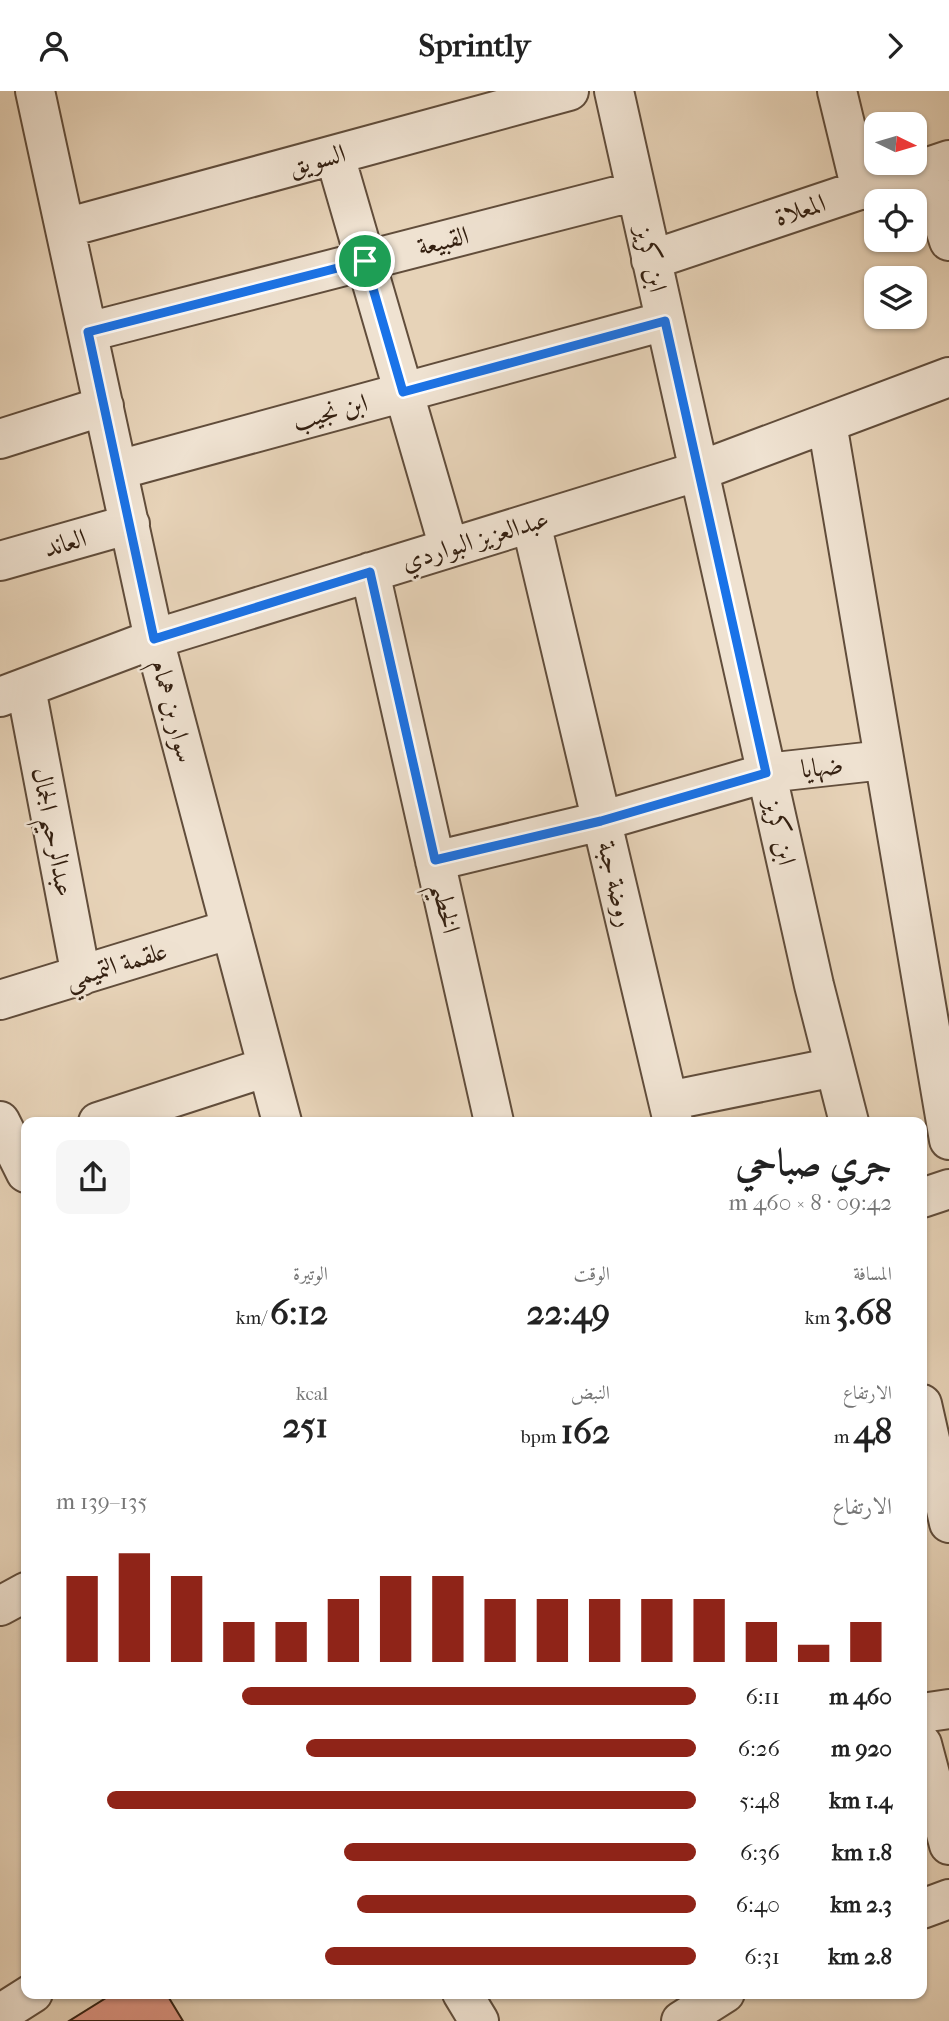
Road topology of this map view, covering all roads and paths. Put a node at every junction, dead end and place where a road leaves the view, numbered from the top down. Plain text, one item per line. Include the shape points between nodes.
1 (35, 91) edge
2 (569, 91) edge
3 (614, 91) edge
4 (836, 91) edge
5 (335, 156) junction
6 (937, 164) edge
7 (861, 190) junction
8 (636, 191) junction
9 (65, 228) junction
10 (949, 241) edge
11 (651, 260) junction
12 (365, 261) junction
13 (665, 321) junction
14 (88, 332) junction
15 (949, 377) edge
16 (403, 392) junction
17 (104, 406) junction
18 (827, 423) junction
19 (0, 439) edge
20 (118, 470) junction
21 (699, 471) junction
22 (531, 523) junction
23 (130, 524) junction
24 (449, 548) junction
25 (0, 562) edge
26 (370, 572) junction
27 (154, 639) junction
28 (13, 693) edge
29 (884, 760) junction
30 (766, 773) junction
31 (601, 821) junction
32 (435, 860) junction
33 (231, 929) junction
34 (81, 976) junction
35 (0, 1000) edge
36 (267, 1067) junction
37 (835, 1067) junction
38 (670, 1112) edge
39 (113, 1117) edge
40 (281, 1117) edge
41 (493, 1117) edge
42 (848, 1117) edge
43 (949, 1140) edge
44 (949, 1189) edge
45 (927, 1196) edge
46 (927, 1431) edge
47 (949, 1523) edge
48 (21, 1595) edge
49 (0, 1606) edge
50 (949, 1709) edge
51 (927, 1712) edge
52 (927, 1763) edge
53 (949, 1845) edge
54 (949, 1899) edge
55 (927, 1907) edge
56 (24, 1999) edge
57 (466, 1999) edge
58 (0, 2014) edge
59 (479, 2021) edge

1 - 9 street, سوار بن همام
2 - 5 street, السويق
3 - 8 street, ابن كريز
4 - 7 street
5 - 9 street, السويق
5 - 12 street
6 - 7 street, المعلاة
6 - 10 street
7 - 11 street, المعلاة
8 - 11 street, ابن كريز
8 - 12 street, القبيعة
9 - 14 street, سوار بن همام
11 - 13 street, ابن كريز
12 - 14 street, القبيعة
12 - 16 street
13 - 16 street, ابن نجيب
13 - 21 street, ابن كريز
14 - 17 street, سوار بن همام
15 - 18 street, عبدالعزيز البواردي
16 - 20 street, ابن نجيب
16 - 24 street
17 - 19 street
17 - 20 street, سوار بن همام
18 - 21 street, عبدالعزيز البواردي
18 - 29 street
20 - 23 street, سوار بن همام
21 - 22 street, عبدالعزيز البواردي
21 - 30 street, ابن كريز
22 - 24 street, عبدالعزيز البواردي
22 - 31 street, روضة جبة
23 - 25 street, العاند
23 - 27 street, سوار بن همام
24 - 26 street, عبدالعزيز البواردي
26 - 27 street, عبدالعزيز البواردي
26 - 32 street, الخطيم
27 - 28 street, عبدالعزيز البواردي
27 - 33 street, سوار بن همام
28 - 34 street, عبدالرحيم الجمال
29 - 30 street, ضهايا
29 - 43 street
30 - 31 street, ضهايا
30 - 37 street, ابن كريز
31 - 32 street, ضهايا
31 - 38 street, روضة جبة
32 - 41 street, الخطيم
33 - 34 street, علقمة التميمي
33 - 36 street, سوار بن همام
34 - 35 street, علقمة التميمي
36 - 39 street
36 - 40 street, سوار بن همام
37 - 38 street
37 - 42 street, ابن كريز
44 - 45 street
46 - 47 street
48 - 49 street
50 - 51 street
52 - 53 street
54 - 55 street
56 - 58 street
57 - 59 street

